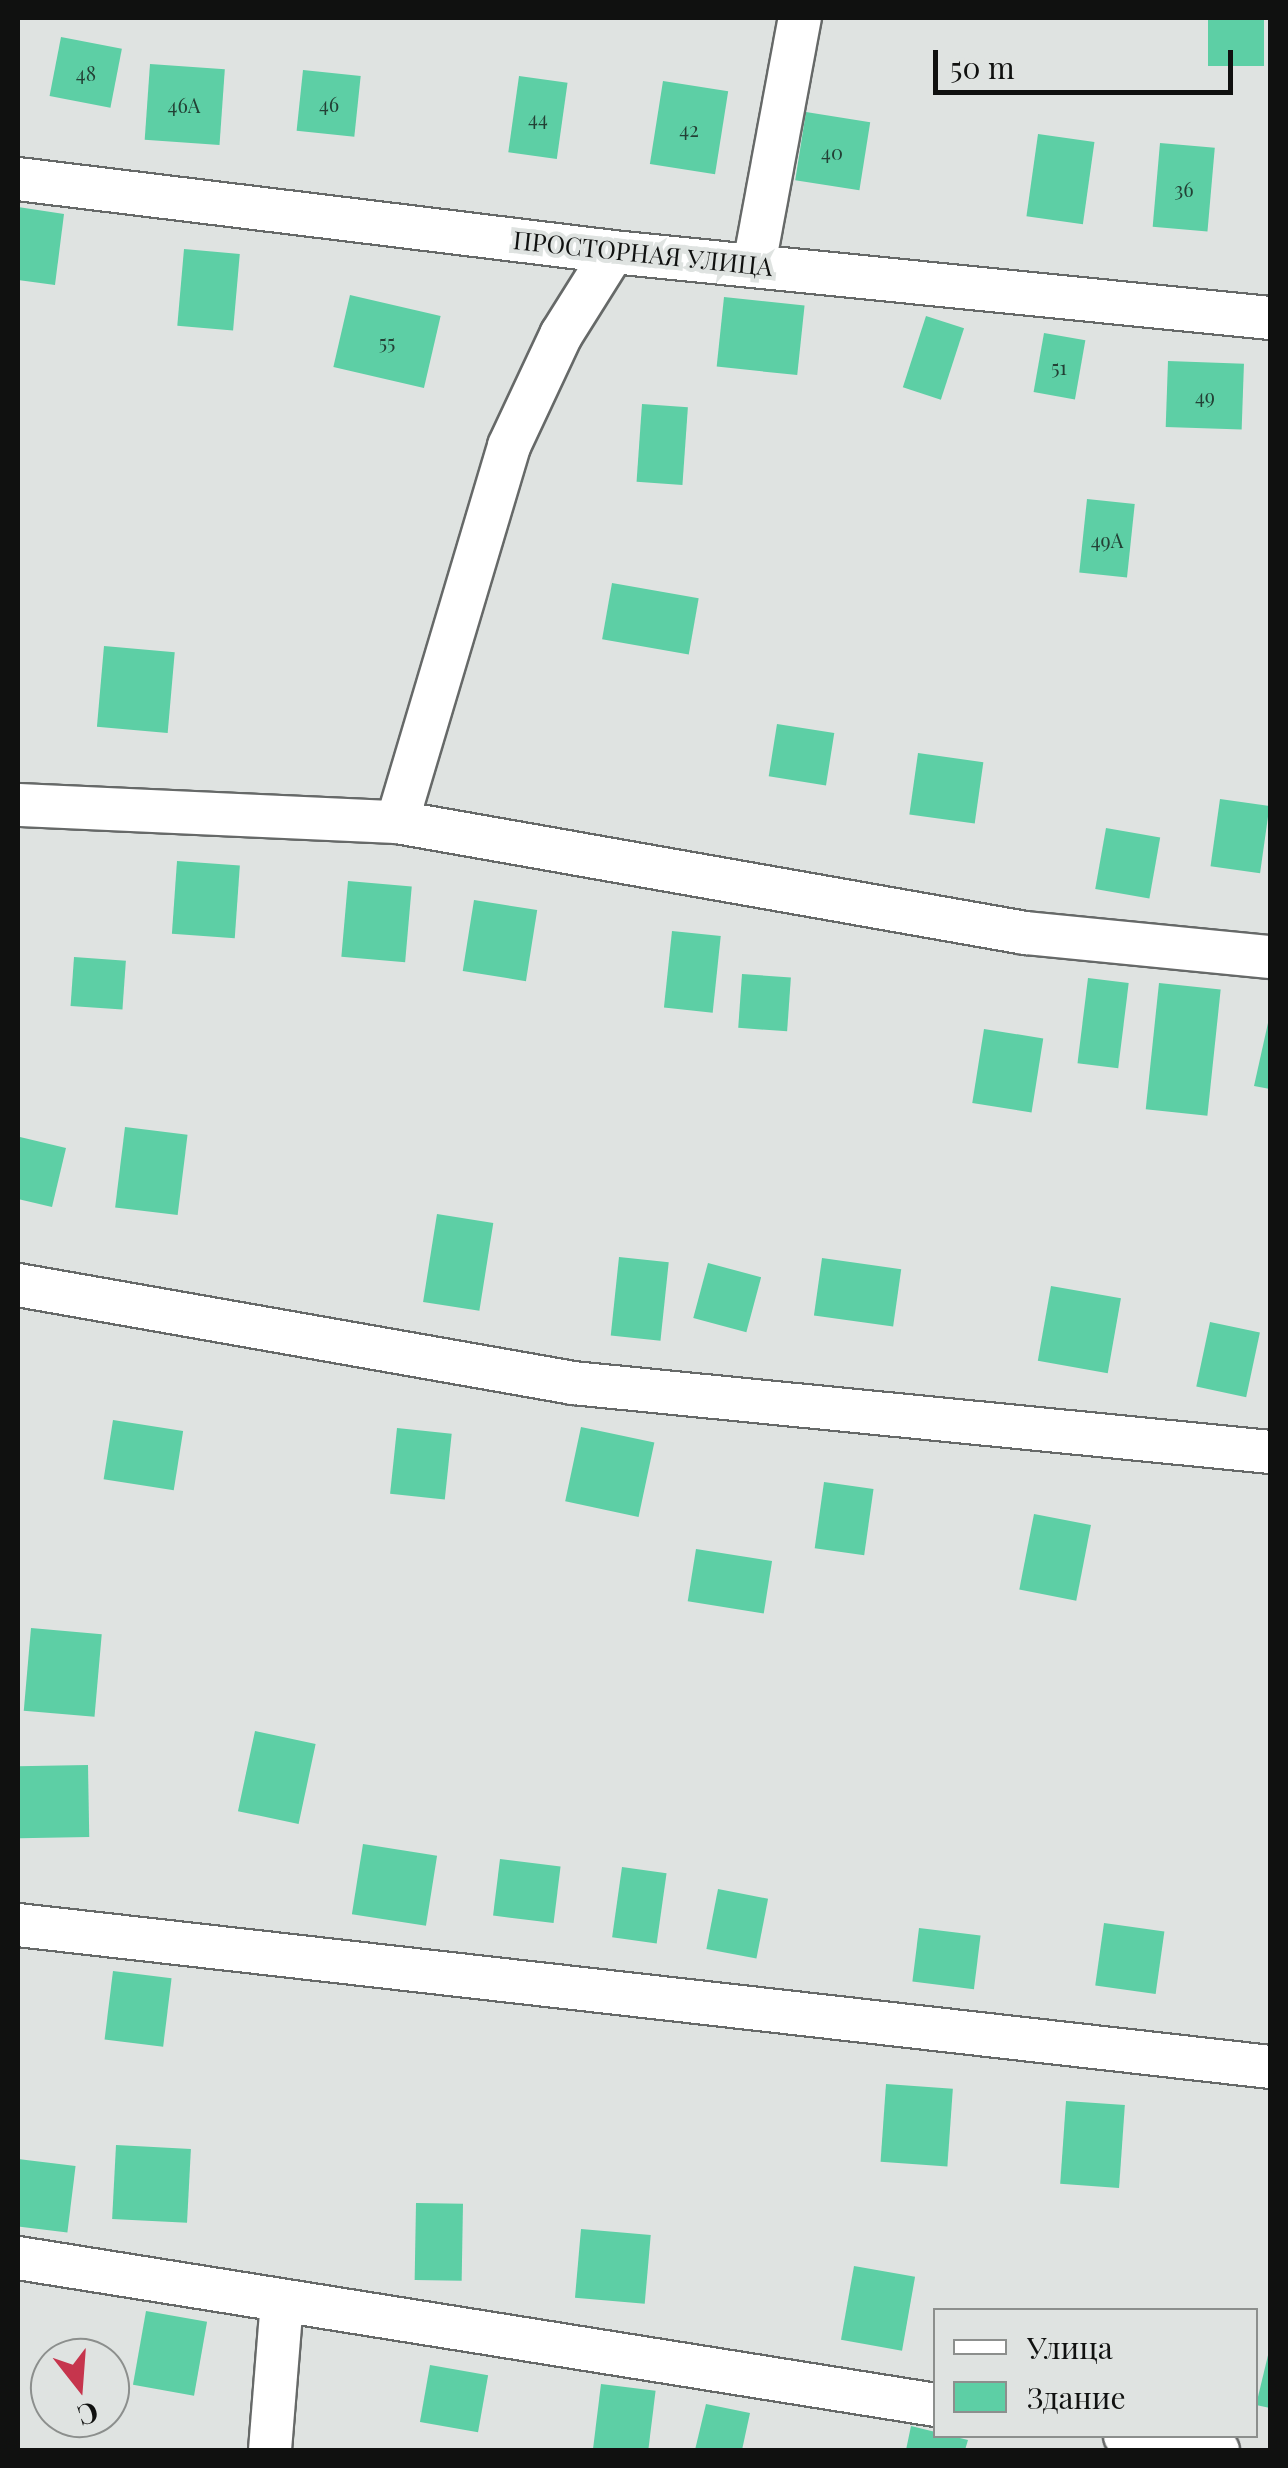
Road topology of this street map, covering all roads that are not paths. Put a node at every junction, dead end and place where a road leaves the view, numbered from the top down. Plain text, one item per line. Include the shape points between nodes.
1 (800, 18) edge
2 (18, 179) edge
3 (614, 252) junction
4 (754, 265) junction
5 (1270, 318) edge
6 (18, 805) edge
7 (398, 822) junction
8 (1270, 956) edge
9 (18, 1285) edge
10 (1270, 1452) edge
11 (18, 1925) edge
12 (1270, 2068) edge
13 (18, 2258) edge
14 (282, 2300) junction
15 (933, 2405) edge
16 (1138, 2438) edge
17 (270, 2450) edge
18 (1218, 2450) edge

1 - 4 street
2 - 3 street, ПРОСТОРНАЯ УЛИЦА
3 - 4 street, ПРОСТОРНАЯ УЛИЦА
3 - 7 street via 561,335 510,446
4 - 5 street, ПРОСТОРНАЯ УЛИЦА
6 - 7 street
7 - 8 street via 1025,933
9 - 10 street via 573,1383
11 - 12 street
13 - 14 street
14 - 15 street
14 - 17 street
16 - 18 street

